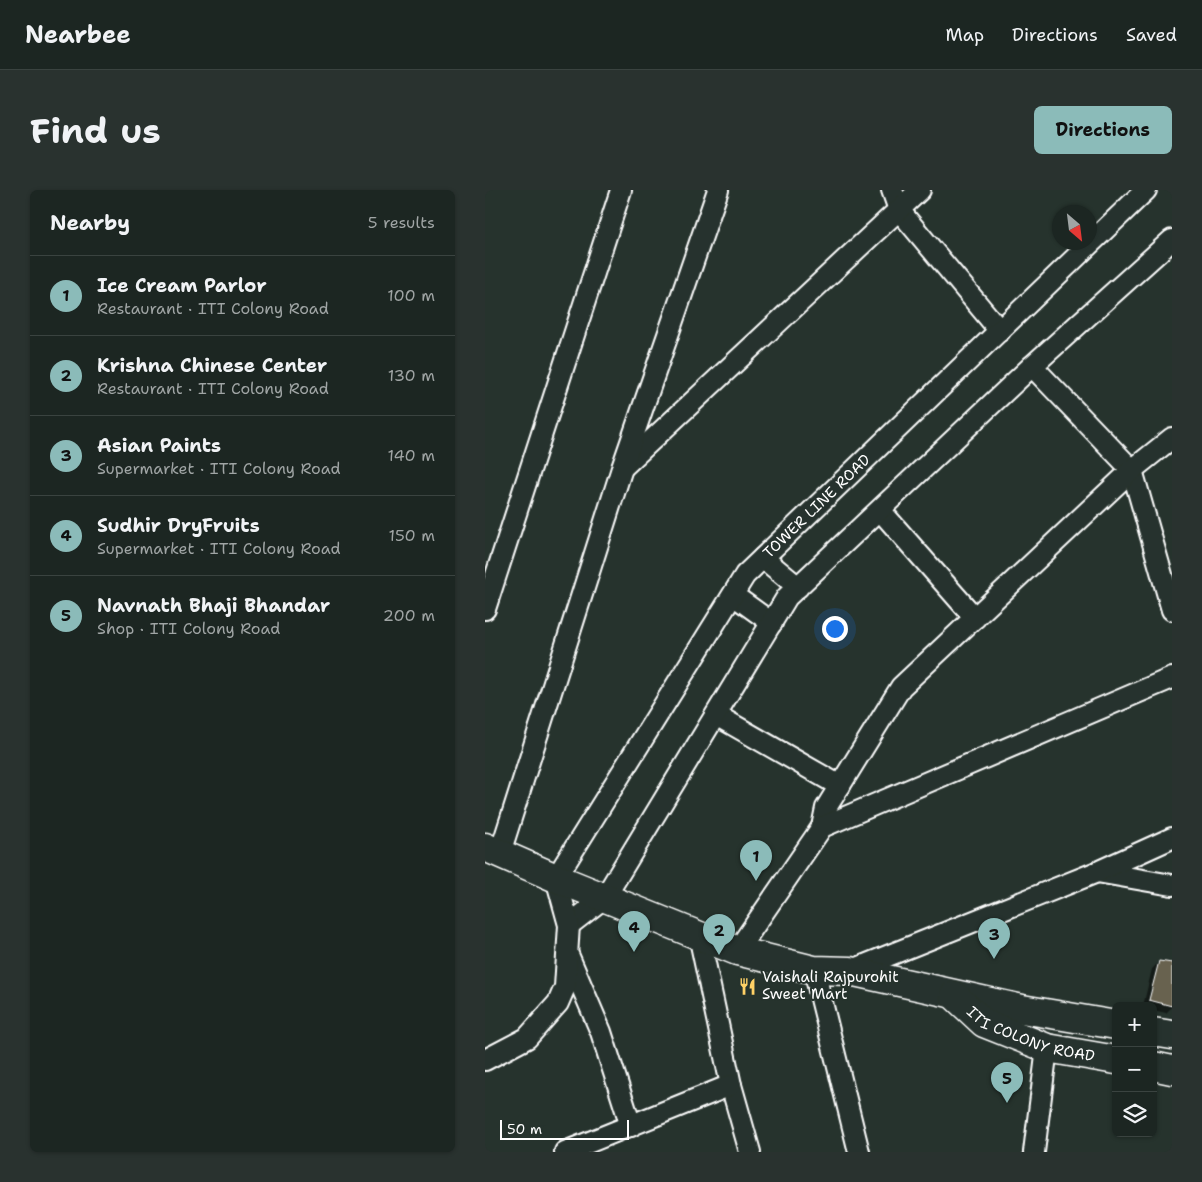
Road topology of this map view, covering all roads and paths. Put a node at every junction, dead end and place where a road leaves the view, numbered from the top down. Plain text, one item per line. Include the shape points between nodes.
1 (621, 190) edge
2 (718, 190) edge
3 (892, 190) edge
4 (920, 190) edge
5 (1146, 190) edge
6 (899, 210) junction
7 (1172, 240) edge
8 (1000, 331) junction
9 (1032, 366) junction
10 (1172, 438) edge
11 (622, 468) junction
12 (1132, 470) junction
13 (880, 510) junction
14 (763, 558) junction
15 (798, 588) junction
16 (733, 595) junction
17 (485, 609) edge
18 (1172, 610) edge
19 (975, 618) junction
20 (772, 623) junction
21 (1172, 678) edge
22 (716, 715) junction
23 (840, 786) junction
24 (822, 827) junction
25 (1172, 838) edge
26 (493, 850) edge
27 (1097, 872) junction
28 (556, 878) junction
29 (1172, 885) edge
30 (605, 897) junction
31 (569, 925) junction
32 (699, 935) junction
33 (737, 951) junction
34 (568, 956) junction
35 (814, 970) junction
36 (850, 971) junction
37 (954, 995) junction
38 (1112, 1024) edge
39 (1157, 1033) edge
40 (1172, 1035) edge
41 (1047, 1048) junction
42 (1112, 1059) edge
43 (485, 1060) edge
44 (1157, 1067) edge
45 (1172, 1070) edge
46 (731, 1086) junction
47 (631, 1126) junction
48 (565, 1152) edge
49 (750, 1152) edge
50 (859, 1152) edge
51 (1034, 1152) edge

1 - 17 street
2 - 11 street
3 - 6 street
4 - 6 street
5 - 8 street, TOWER LINE ROAD
6 - 8 street
6 - 11 street
7 - 9 street
8 - 14 street, TOWER LINE ROAD
9 - 12 street
9 - 13 street
10 - 12 street
11 - 26 street
12 - 18 street
12 - 19 street
13 - 15 street
13 - 19 street
14 - 15 street
14 - 16 street, TOWER LINE ROAD via 745,575
15 - 20 street via 787,597
16 - 20 street
16 - 28 street, TOWER LINE ROAD
19 - 23 street via 901,687
20 - 22 street
21 - 24 street
22 - 23 street
22 - 30 street
23 - 24 street via 826,808
24 - 33 street
25 - 27 street
26 - 28 main road, ITI COLONY ROAD
27 - 29 street
27 - 36 street
28 - 30 main road, ITI COLONY ROAD
28 - 31 street
30 - 31 street
30 - 32 main road, ITI COLONY ROAD
31 - 34 street
32 - 33 main road, ITI COLONY ROAD
32 - 46 street
33 - 35 main road, ITI COLONY ROAD
34 - 43 street via 565,987 558,1003 527,1038
34 - 47 street via 599,1024
35 - 36 main road, ITI COLONY ROAD
35 - 50 street
36 - 37 main road, ITI COLONY ROAD
37 - 38 main road, ITI COLONY ROAD
37 - 41 main road, ITI COLONY ROAD via 984,1023
39 - 40 main road
41 - 42 main road, ITI COLONY ROAD
41 - 51 street
44 - 45 main road
46 - 47 street
46 - 49 street
47 - 48 street

